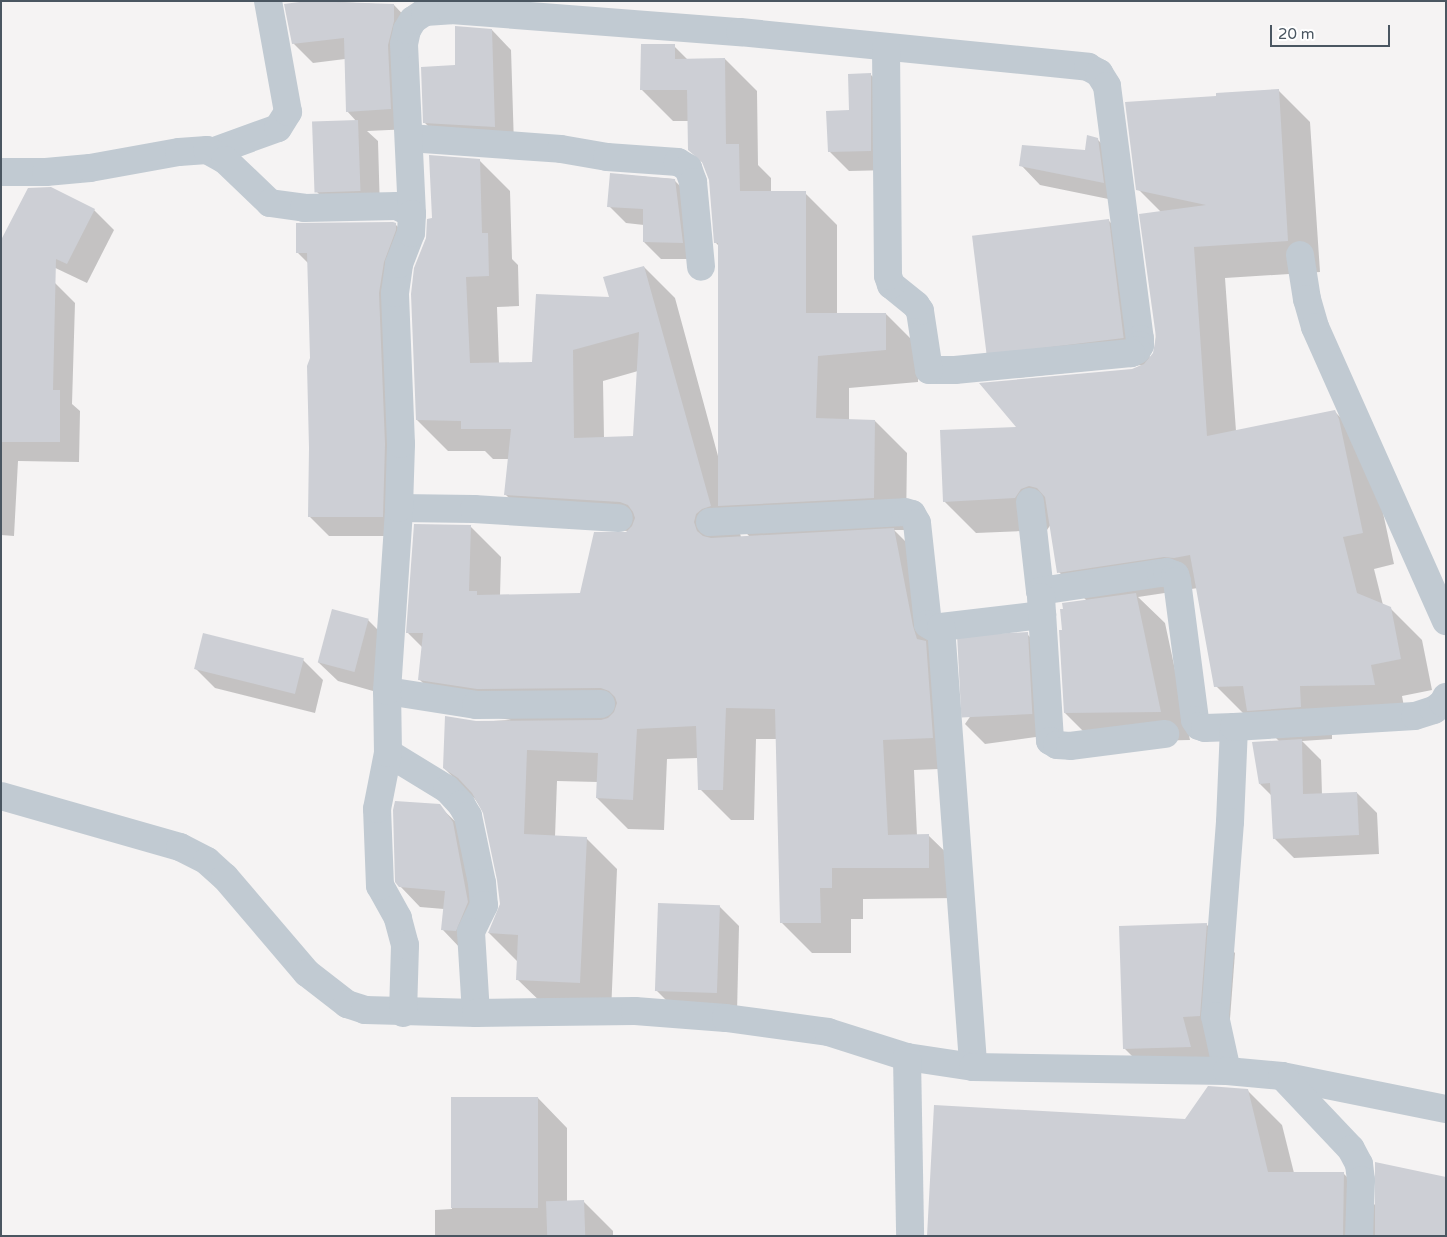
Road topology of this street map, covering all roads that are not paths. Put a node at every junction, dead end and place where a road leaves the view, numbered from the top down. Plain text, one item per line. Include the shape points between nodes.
1 (268, 1) edge
2 (886, 48) junction
3 (409, 138) junction
4 (212, 152) junction
5 (1, 172) edge
6 (412, 214) junction
7 (1300, 255) dead end
8 (701, 267) dead end
9 (1030, 502) dead end
10 (399, 508) junction
11 (619, 518) dead end
12 (710, 522) dead end
13 (1041, 603) junction
14 (1446, 621) edge
15 (941, 627) junction
16 (387, 691) junction
17 (1446, 697) edge
18 (602, 704) dead end
19 (1234, 726) junction
20 (1165, 734) dead end
21 (388, 753) junction
22 (1, 796) edge
23 (403, 1013) junction
24 (476, 1013) junction
25 (907, 1057) junction
26 (973, 1067) junction
27 (1227, 1071) junction
28 (1282, 1076) junction
29 (1446, 1109) edge
30 (910, 1236) edge
31 (1359, 1236) edge

1 - 4 street via 288,112 278,128
2 - 2 street via 888,276 891,285 920,311 929,370 1137,350 1140,339 1111,114 1107,86 1099,73 1088,67
2 - 3 street via 740,32 451,10 425,12 410,25 404,44
3 - 6 street
3 - 8 street via 561,149 608,157 678,162 688,168 693,182
4 - 5 street via 179,152 90,168
4 - 6 street via 225,160 270,203 304,208 397,206
6 - 10 street via 411,233 399,264 395,293 401,444
7 - 14 street via 1315,327
9 - 13 street
10 - 11 street
10 - 16 street
12 - 15 street via 912,514 917,523 926,619 933,627
13 - 15 street
13 - 19 street via 1161,573 1175,576 1195,720 1205,728
13 - 20 street via 1050,741 1070,746
15 - 26 street
16 - 18 street via 476,705
16 - 21 street
17 - 19 street via 1434,710 1415,716
19 - 27 street via 1215,1016
21 - 23 street via 377,809 380,886 398,918 405,946
21 - 24 street via 447,789 468,816 484,905 470,932
22 - 23 street via 180,847 207,861 225,877 307,973 326,989 347,1004 365,1010
23 - 24 street
24 - 25 street via 635,1011 726,1018 828,1032
25 - 26 street
25 - 30 street
26 - 27 street
27 - 28 street
28 - 29 street
28 - 31 street via 1351,1149 1359,1164

